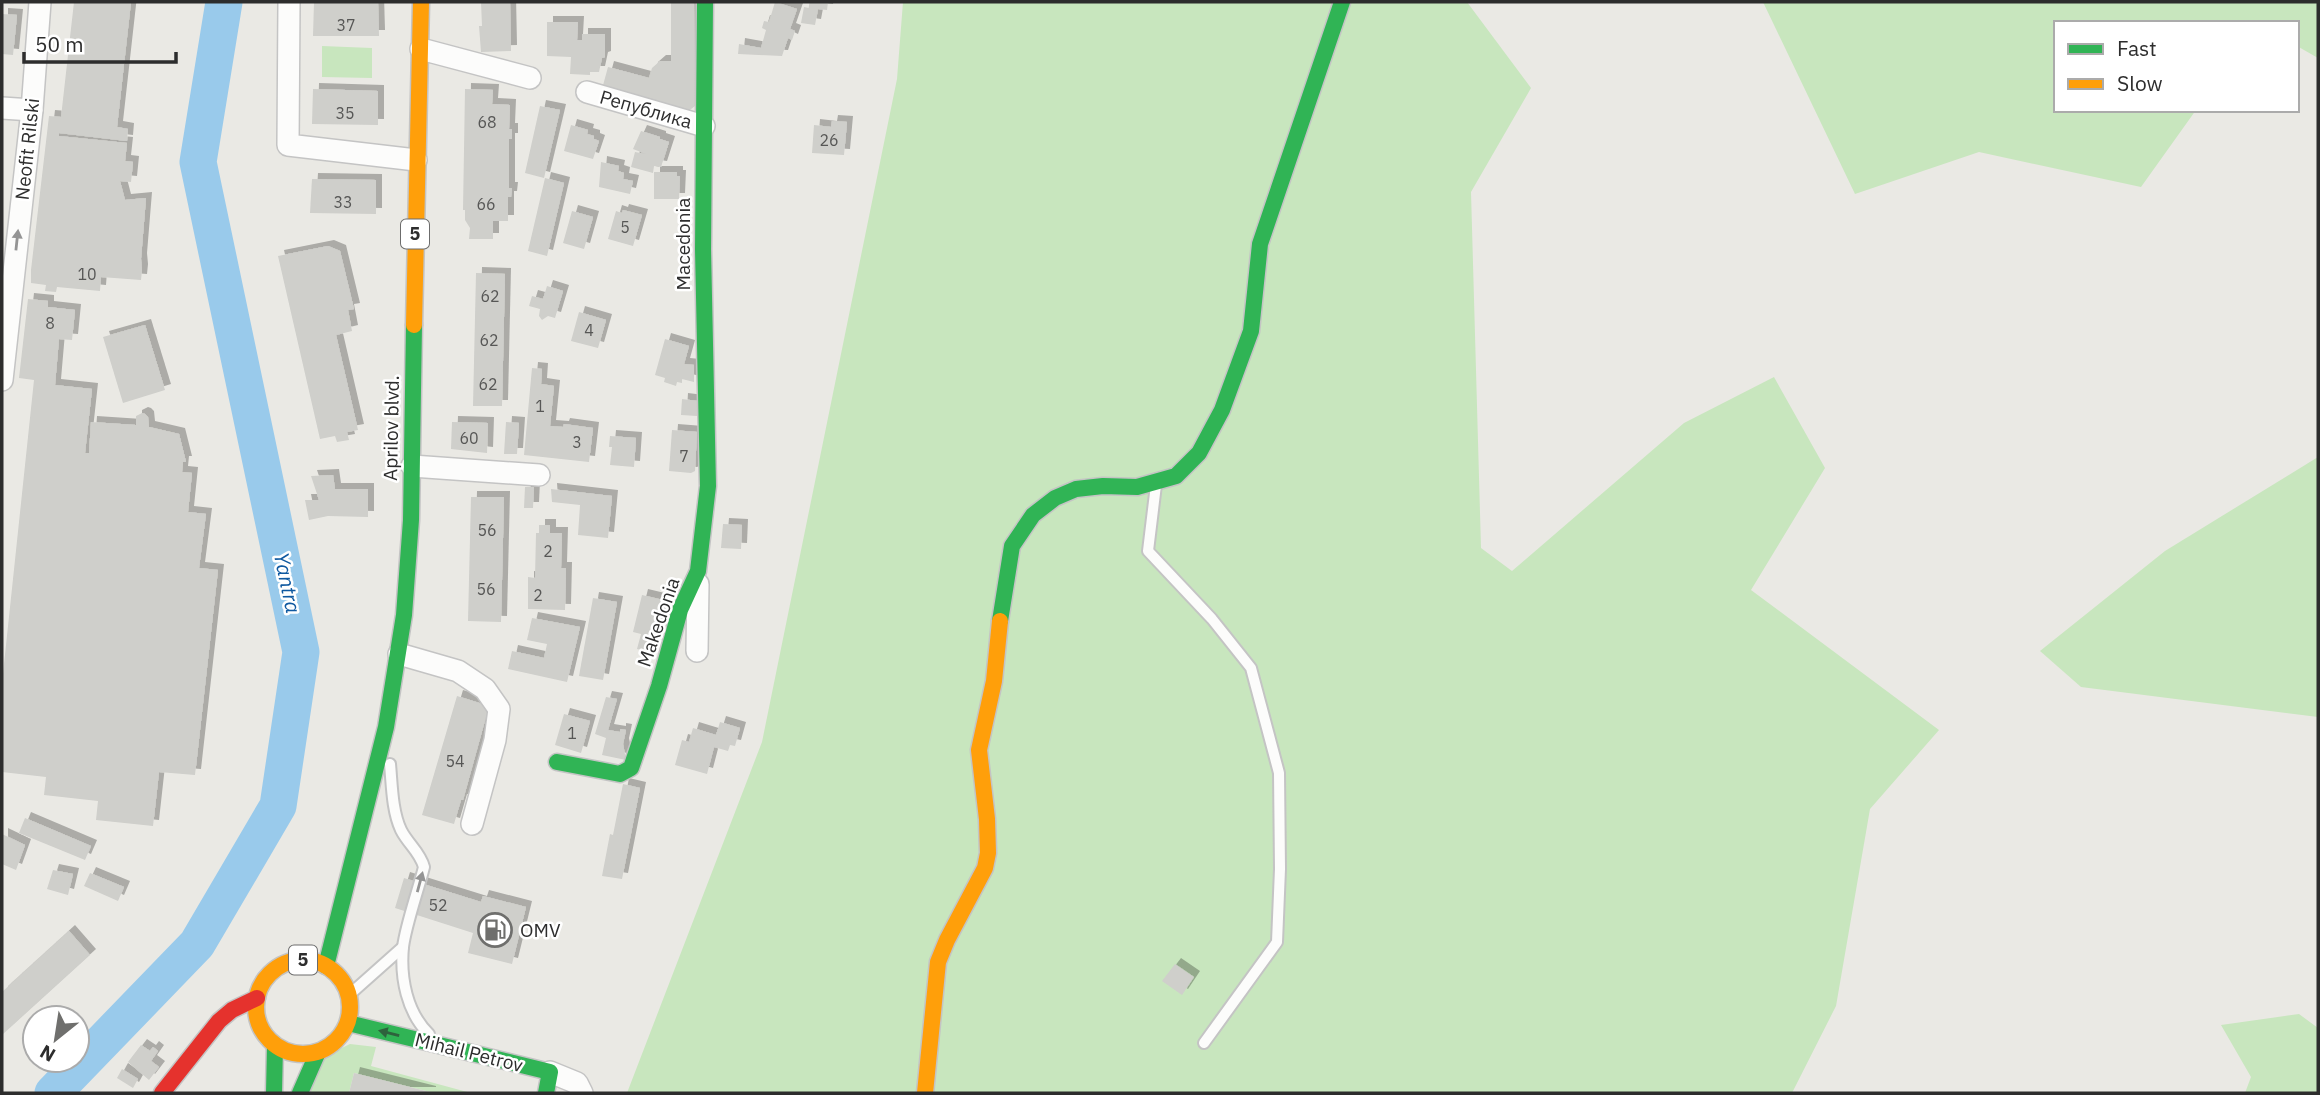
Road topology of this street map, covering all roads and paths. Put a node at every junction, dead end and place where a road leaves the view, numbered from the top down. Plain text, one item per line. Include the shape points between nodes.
1 (40, 2) edge
2 (289, 2) edge
3 (421, 2) edge
4 (705, 2) edge
5 (1342, 2) edge
6 (421, 49) junction
7 (530, 78) dead end
8 (587, 92) dead end
9 (2, 108) edge
10 (32, 110) junction
11 (704, 126) junction
12 (416, 160) junction
13 (2, 380) edge
14 (412, 466) junction
15 (540, 475) dead end
16 (1156, 482) junction
17 (698, 571) junction
18 (697, 651) dead end
19 (398, 654) junction
20 (386, 727) junction
21 (557, 762) dead end
22 (472, 824) dead end
23 (355, 848) junction
24 (325, 905) dead end
25 (307, 939) dead end
26 (403, 947) junction
27 (295, 961) junction
28 (326, 966) junction
29 (349, 995) junction
30 (257, 998) junction
31 (348, 1023) junction
32 (1205, 1043) dead end
33 (275, 1045) junction
34 (441, 1046) junction
35 (318, 1052) junction
36 (548, 1083) edge
37 (162, 1093) edge
38 (274, 1093) edge
39 (300, 1093) edge
40 (582, 1093) edge
41 (925, 1093) edge

1 - 10 street, Neofit Rilski
2 - 12 street via 288,145
3 - 6 street, Aprilov blvd. / 5
4 - 11 street, Macedonia
5 - 16 street via 1260,244 1251,331 1222,410 1199,453 1176,476
6 - 7 street
6 - 12 street, Aprilov blvd. / 5
8 - 11 street, Република
9 - 10 street
13 -> 10 street, Neofit Rilski
11 - 17 street, Macedonia via 708,486
12 - 14 street, Aprilov blvd. / 5
14 - 15 street
14 - 19 street, Aprilov blvd. / 5 via 409,566
16 - 32 lane via 1148,551 1251,668 1279,773 1277,942
16 - 41 street via 1076,489 1055,498 1033,514 1012,546 994,681 979,750 988,853 985,868 938,962
17 - 18 street
17 - 21 street, Makedonia via 680,610 631,768 620,774
19 - 20 street, Aprilov blvd. / 5
19 - 22 street via 458,671 485,690 499,709
20 - 23 street, Aprilov blvd. / 5
26 -> 20 lane via 424,867 400,828 395,810
23 - 24 street, Aprilov blvd. / 5
23 - 28 street, Aprilov blvd. / 5
25 - 27 street, 5
26 - 29 lane
26 - 34 lane via 407,1000 419,1025
27 - 28 street, 5
27 - 30 street, 5 via 270,974
28 - 29 street, 5 via 338,975
29 - 31 street
30 - 33 street via 260,1027
30 - 37 street, 5 via 219,1021
34 -> 31 street, Mihail Petrov
31 - 35 street via 336,1041
33 - 35 street via 296,1054
33 - 38 street
34 - 36 street, Mihail Petrov
35 - 39 street
36 - 40 street, Mihail Petrov via 577,1083

